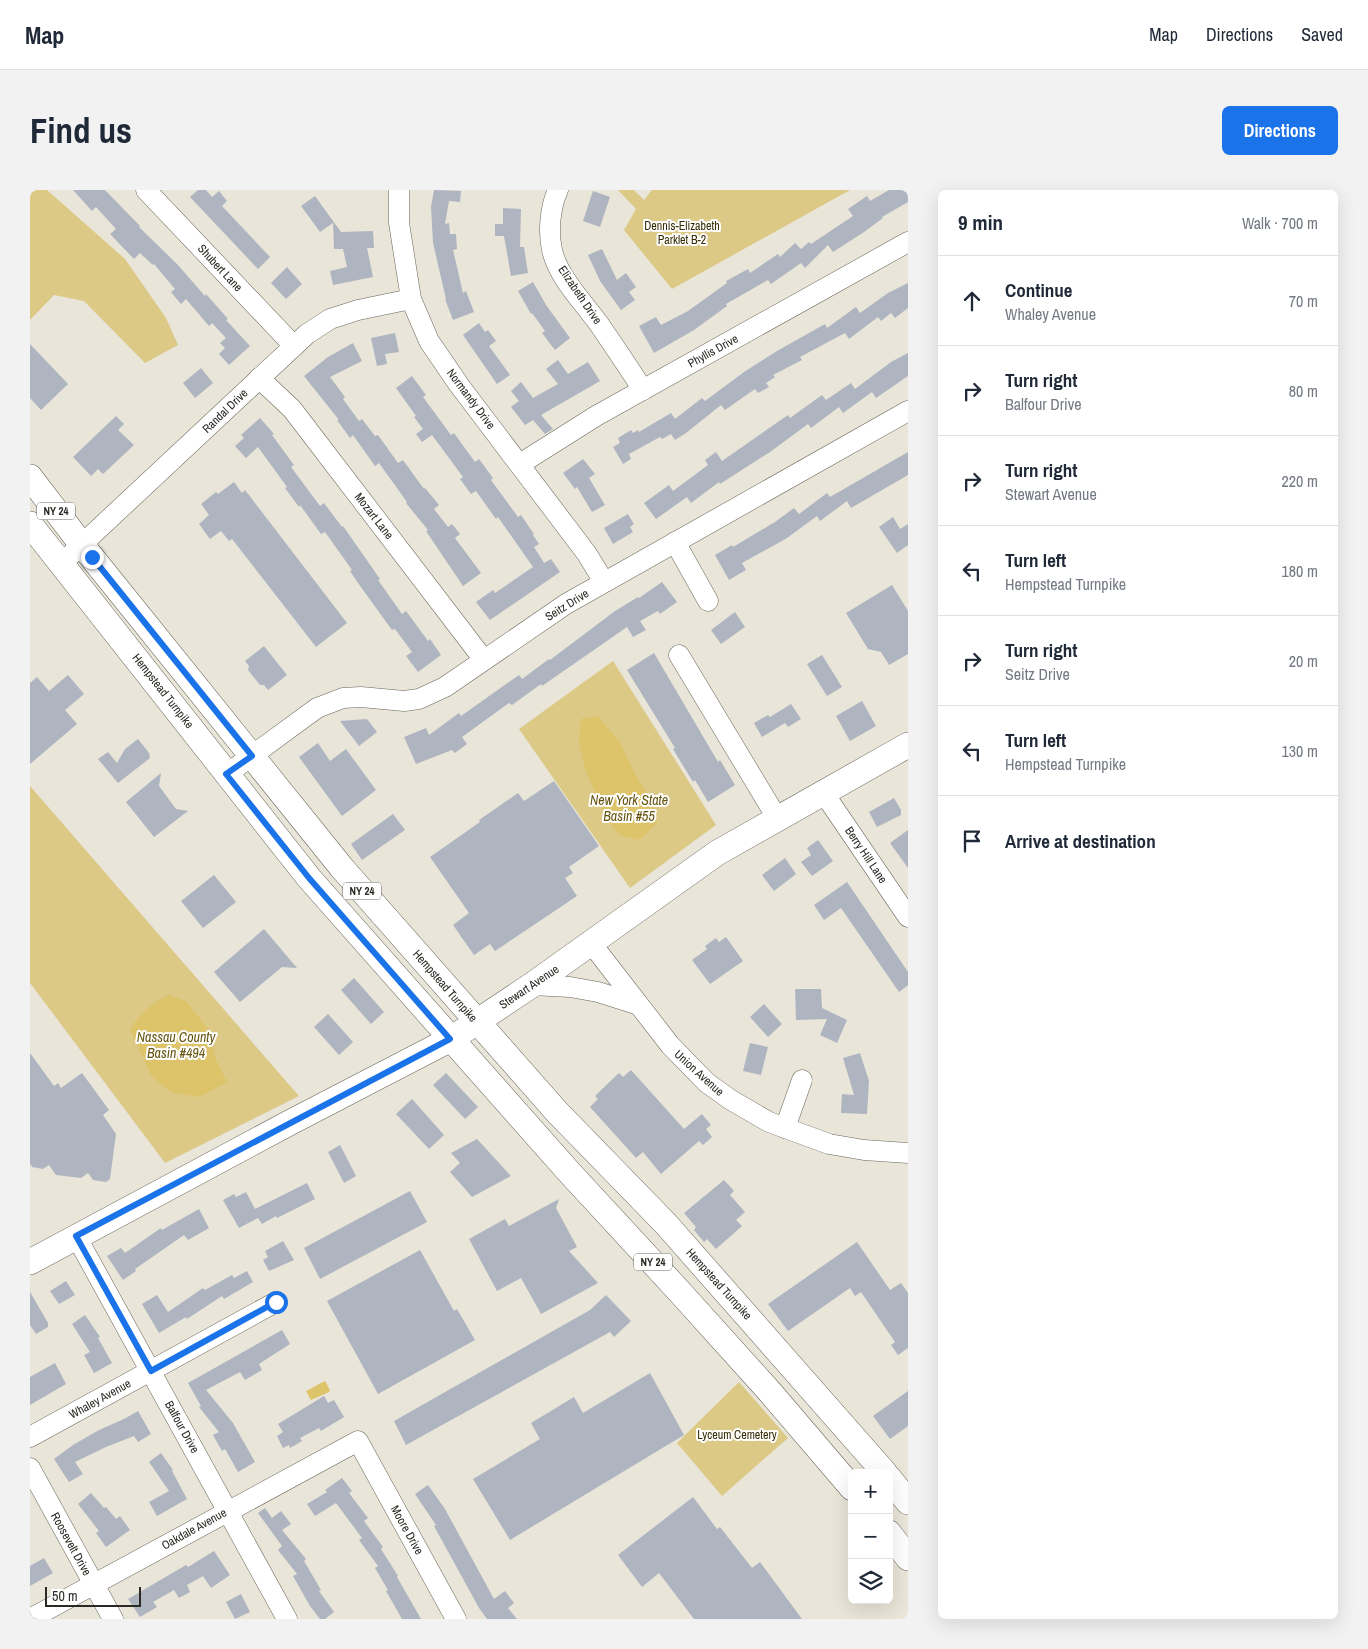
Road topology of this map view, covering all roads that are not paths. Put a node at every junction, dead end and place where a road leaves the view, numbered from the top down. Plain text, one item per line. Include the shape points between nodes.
1 (146, 190) edge
2 (400, 190) edge
3 (558, 190) edge
4 (908, 242) edge
5 (411, 299) junction
6 (294, 346) junction
7 (259, 378) junction
8 (643, 390) junction
9 (908, 411) edge
10 (520, 464) junction
11 (30, 477) edge
12 (30, 524) edge
13 (675, 542) junction
14 (82, 545) junction
15 (62, 563) junction
16 (604, 582) junction
17 (708, 601) dead end
18 (679, 655) dead end
19 (484, 660) junction
20 (908, 745) edge
21 (252, 756) junction
22 (226, 774) junction
23 (823, 792) junction
24 (777, 818) junction
25 (908, 917) edge
26 (591, 943) junction
27 (532, 984) junction
28 (639, 1005) junction
29 (476, 1022) junction
30 (450, 1039) junction
31 (802, 1080) dead end
32 (785, 1128) junction
33 (908, 1153) edge
34 (76, 1236) junction
35 (30, 1262) edge
36 (276, 1302) dead end
37 (151, 1371) junction
38 (30, 1437) edge
39 (358, 1441) joint
40 (30, 1468) edge
41 (881, 1469) edge
42 (848, 1483) edge
43 (893, 1483) edge
44 (908, 1502) edge
45 (228, 1510) junction
46 (893, 1538) edge
47 (908, 1558) edge
48 (94, 1584) junction
49 (30, 1619) edge
50 (113, 1619) edge
51 (287, 1619) edge
52 (456, 1619) edge

1 - 6 street, Shubert Lane
2 - 5 street, Normandy Drive via 399,223
3 - 8 street, Elizabeth Drive via 554,199 551,235 562,274
4 - 8 street, Phyllis Drive
5 - 6 street, Randal Drive via 330,319
5 - 10 street, Normandy Drive via 429,341
6 - 7 street, Randal Drive
7 - 14 street, Randal Drive
7 - 19 street, Mozart Lane via 292,409
8 - 10 street, Phyllis Drive
9 - 13 street, Seitz Drive
10 - 16 street, Normandy Drive
11 - 14 main road, Hempstead Turnpike / NY 24
12 - 15 main road, Hempstead Turnpike / NY 24
13 - 16 street, Seitz Drive
13 - 17 street
14 - 15 street, Randal Drive
14 - 21 main road, Hempstead Turnpike / NY 24
15 - 22 main road, Hempstead Turnpike / NY 24
16 - 19 street, Seitz Drive
18 - 24 street
19 - 21 street, Seitz Drive via 445,687 420,699 343,698 317,708
20 - 23 main road, Stewart Avenue
21 - 22 street, Seitz Drive
21 - 29 main road, Hempstead Turnpike / NY 24 via 342,868
22 - 30 main road, Hempstead Turnpike / NY 24 via 309,878
23 - 24 main road, Stewart Avenue
23 - 25 street, Berry Hill Lane
24 - 26 main road, Stewart Avenue via 717,853
26 - 27 main road, Stewart Avenue
26 - 28 street, Union Avenue
27 - 28 street via 598,992
27 - 29 main road, Stewart Avenue
28 - 32 street, Union Avenue via 670,1046 707,1083 769,1122
29 - 30 main road, Stewart Avenue
29 - 41 main road, Hempstead Turnpike / NY 24 via 556,1112 666,1224
30 - 34 main road, Stewart Avenue
30 - 42 main road, Hempstead Turnpike / NY 24
31 - 32 street
32 - 33 street, Union Avenue via 829,1144
34 - 35 main road, Stewart Avenue
34 - 37 street, Balfour Drive
36 - 37 street, Whaley Avenue
37 - 38 street, Whaley Avenue
37 - 45 street, Balfour Drive
39 - 45 street, Oakdale Avenue
39 - 52 street, Moore Drive
40 - 48 street, Roosevelt Drive
43 - 44 main road
45 - 48 street, Oakdale Avenue
45 - 51 street, Balfour Drive
46 - 47 main road
48 - 49 street, Oakdale Avenue
48 - 50 street, Roosevelt Drive

